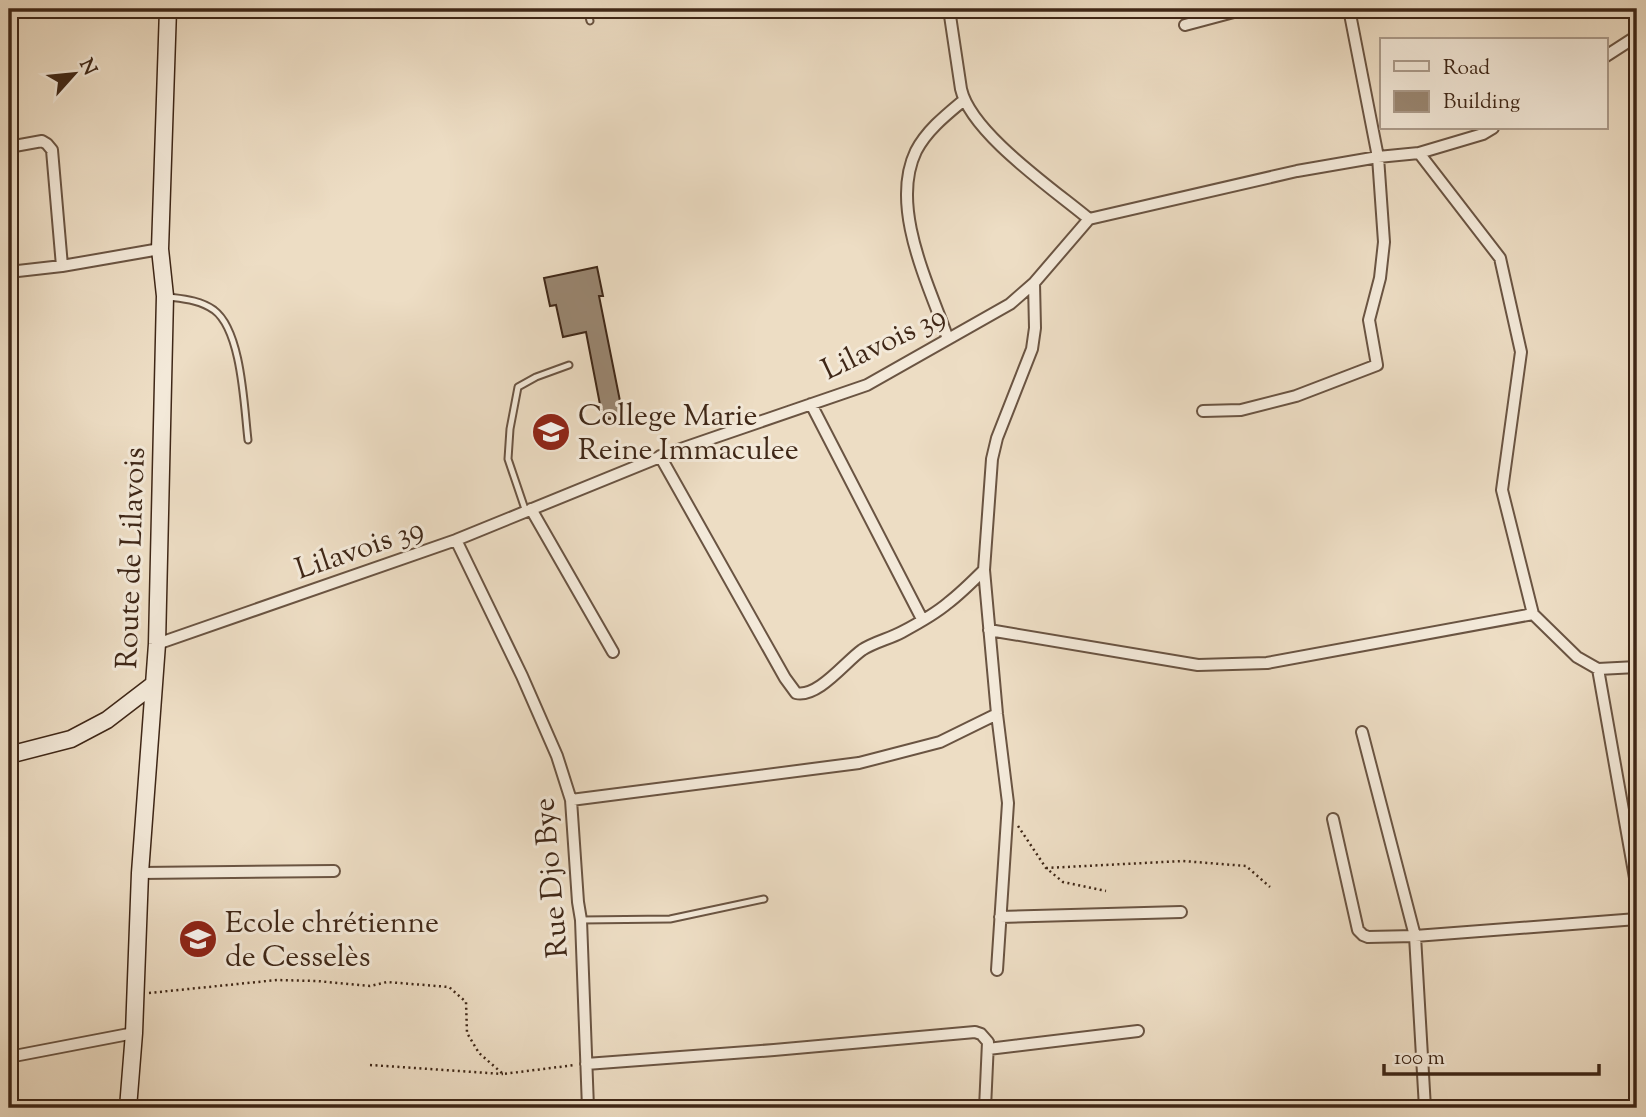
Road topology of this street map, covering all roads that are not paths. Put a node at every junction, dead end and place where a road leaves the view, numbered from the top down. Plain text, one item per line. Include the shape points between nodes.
1 (168, 9) edge
2 (587, 9) edge
3 (949, 9) edge
4 (1245, 9) edge
5 (1349, 9) edge
6 (590, 21) dead end
7 (1185, 24) dead end
8 (1637, 36) edge
9 (1608, 55) edge
10 (964, 100) junction
11 (1490, 130) edge
12 (9, 147) edge
13 (1419, 153) junction
14 (1378, 157) junction
15 (1088, 219) junction
16 (160, 249) junction
17 (62, 266) junction
18 (9, 272) edge
19 (1034, 283) junction
20 (164, 296) junction
21 (948, 339) junction
22 (569, 365) dead end
23 (811, 404) junction
24 (1203, 411) dead end
25 (248, 440) dead end
26 (660, 456) junction
27 (529, 510) junction
28 (456, 540) junction
29 (984, 570) junction
30 (1533, 614) junction
31 (922, 620) junction
32 (989, 630) junction
33 (157, 644) junction
34 (613, 652) dead end
35 (1637, 667) edge
36 (1598, 669) junction
37 (154, 684) junction
38 (998, 714) junction
39 (1362, 732) dead end
40 (9, 755) edge
41 (571, 800) junction
42 (1333, 819) dead end
43 (334, 871) dead end
44 (141, 873) junction
45 (1637, 890) edge
46 (764, 900) dead end
47 (1181, 912) dead end
48 (1000, 917) junction
49 (1637, 919) edge
50 (581, 920) junction
51 (1415, 936) junction
52 (997, 970) dead end
53 (1139, 1031) dead end
54 (134, 1033) junction
55 (988, 1049) junction
56 (9, 1057) edge
57 (586, 1063) junction
58 (128, 1108) edge
59 (588, 1108) edge
60 (985, 1108) edge
61 (1425, 1108) edge

1 - 16 main road, Route de Lilavois
2 - 6 lane
3 - 10 street
4 - 7 street
5 - 14 street
8 - 9 street
10 - 15 street via 1013,156
10 - 21 street via 938,122 917,150 907,190 918,258
11 - 13 street
12 - 17 street via 42,142 52,150
13 - 14 street
13 - 30 street via 1500,257 1521,352 1502,490
14 - 15 street
14 - 24 street via 1384,242 1368,320 1377,365 1296,396 1241,410
15 - 19 street, Lilavois 39
16 - 17 street
16 - 20 main road, Route de Lilavois
17 - 18 street
19 - 21 street, Lilavois 39 via 1010,304
19 - 29 street via 1032,349 992,459
20 - 25 lane via 196,301 224,320 237,351
20 - 33 main road, Route de Lilavois
21 - 23 street, Lilavois 39 via 867,385
22 - 27 lane via 519,387 508,459
23 - 26 street, Lilavois 39
23 - 31 street
26 - 27 street, Lilavois 39
26 - 31 street via 796,693 816,688 852,657
27 - 28 street, Lilavois 39
27 - 34 street
28 - 33 street, Lilavois 39
28 - 41 street, Rue Djo Bye via 533,699
29 - 31 street via 947,605
29 - 32 street
30 - 32 street via 1268,663 1198,666
30 - 36 street via 1577,657
32 - 38 street
33 - 37 main road, Route de Lilavois
35 - 36 street
36 - 45 street
37 - 40 main road via 107,720 71,738
37 - 44 main road, Route de Lilavois
38 - 41 street via 940,742 859,763
38 - 48 street via 1008,803
39 - 51 street
41 - 50 street, Rue Djo Bye
42 - 51 street via 1358,930 1368,937
43 - 44 street
44 - 54 main road, Route de Lilavois
46 - 50 lane via 670,919
47 - 48 street
48 - 52 street
49 - 51 street
50 - 57 street, Rue Djo Bye
51 - 61 street
53 - 55 street
54 - 56 street
54 - 58 main road, Route de Lilavois
55 - 57 street via 987,1038 975,1032
55 - 60 street
57 - 59 street, Rue Djo Bye

